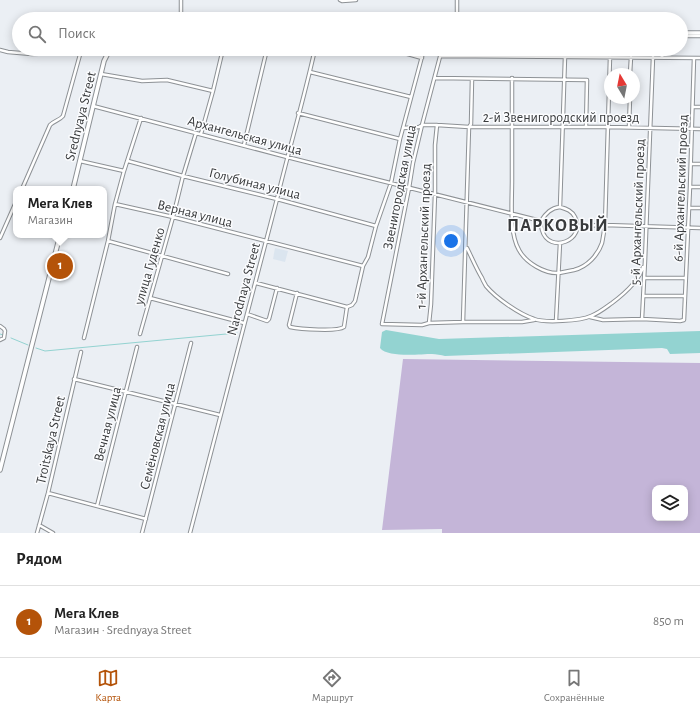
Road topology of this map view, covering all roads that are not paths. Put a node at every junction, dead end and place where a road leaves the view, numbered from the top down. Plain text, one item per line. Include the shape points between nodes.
1 (181, 0) edge
2 (341, 0) edge
3 (356, 0) edge
4 (457, 0) edge
5 (181, 12) edge
6 (457, 12) edge
7 (688, 33) edge
8 (700, 33) edge
9 (688, 36) edge
10 (700, 36) edge
11 (0, 50) edge
12 (12, 52) edge
13 (80, 56) edge
14 (107, 56) edge
15 (221, 56) edge
16 (265, 56) edge
17 (313, 56) edge
18 (415, 56) edge
19 (441, 56) joint
20 (565, 57) junction
21 (610, 57) junction
22 (631, 57) junction
23 (662, 57) joint
24 (422, 58) joint
25 (653, 58) junction
26 (694, 58) junction
27 (700, 58) edge
28 (630, 68) edge
29 (310, 72) junction
30 (101, 74) junction
31 (434, 78) junction
32 (512, 78) junction
33 (472, 79) junction
34 (564, 80) junction
35 (213, 91) junction
36 (411, 97) junction
37 (630, 104) edge
38 (93, 106) junction
39 (693, 107) junction
40 (700, 107) edge
41 (298, 114) junction
42 (141, 118) junction
43 (422, 125) junction
44 (437, 125) junction
45 (469, 127) junction
46 (511, 127) junction
47 (563, 127) junction
48 (586, 127) junction
49 (608, 127) junction
50 (629, 127) junction
51 (650, 127) junction
52 (403, 128) junction
53 (692, 129) junction
54 (700, 129) edge
55 (196, 133) junction
56 (201, 134) junction
57 (400, 139) junction
58 (244, 145) junction
59 (287, 157) junction
60 (80, 161) junction
61 (128, 161) junction
62 (691, 164) junction
63 (700, 164) edge
64 (124, 171) junction
65 (183, 176) junction
66 (391, 183) junction
67 (23, 186) edge
68 (73, 186) edge
69 (690, 187) junction
70 (700, 187) edge
71 (409, 188) junction
72 (435, 194) junction
73 (277, 199) junction
74 (468, 202) junction
75 (115, 204) junction
76 (560, 208) junction
77 (689, 208) junction
78 (700, 208) edge
79 (13, 209) edge
80 (512, 213) junction
81 (173, 217) junction
82 (541, 221) junction
83 (376, 226) junction
84 (577, 226) junction
85 (604, 226) junction
86 (646, 226) junction
87 (688, 227) junction
88 (700, 228) edge
89 (0, 238) edge
90 (59, 238) edge
91 (108, 241) junction
92 (266, 241) junction
93 (560, 243) junction
94 (466, 245) junction
95 (162, 256) junction
96 (645, 261) junction
97 (363, 266) junction
98 (559, 273) junction
99 (228, 274) dead end
100 (644, 278) junction
101 (686, 278) junction
102 (256, 283) junction
103 (277, 288) junction
104 (297, 293) junction
105 (644, 296) junction
106 (685, 296) junction
107 (150, 298) junction
108 (347, 307) junction
109 (247, 314) junction
110 (590, 317) junction
111 (534, 320) junction
112 (642, 320) junction
113 (556, 321) junction
114 (464, 322) junction
115 (244, 323) junction
116 (429, 323) junction
117 (0, 326) edge
118 (140, 334) dead end
119 (84, 338) dead end
120 (0, 340) edge
121 (191, 343) dead end
122 (138, 347) dead end
123 (81, 352) dead end
124 (74, 379) junction
125 (126, 391) junction
126 (176, 404) junction
127 (220, 415) junction
128 (0, 470) edge
129 (48, 493) junction
130 (98, 506) junction
131 (146, 519) junction
132 (39, 525) junction
133 (37, 533) edge
134 (53, 533) edge
135 (142, 533) edge
136 (190, 533) edge

1 - 5 street
2 - 3 street
4 - 6 street
7 - 8 street
9 - 10 street
11 - 12 street
13 - 67 street via 63,116 50,125
14 - 30 street, Srednyaya Street
15 - 35 street
16 - 58 street
17 - 29 street, Narodnaya Street
18 - 24 street
19 - 20 street
19 - 31 street, Звенигородская улица
20 - 21 street
20 - 34 street
21 - 22 street
21 - 49 street
22 - 25 street
22 - 28 street
23 - 25 street
23 - 26 street
24 - 36 street, Звенигородская улица
25 - 51 street, 5-й Архангельский проезд
26 - 27 street
26 - 39 street, 6-й Архангельский проезд
29 - 36 street
29 - 41 street, Narodnaya Street
30 - 35 street via 142,81 167,80
30 - 38 street, Srednyaya Street
31 - 33 street
31 - 43 street, Звенигородская улица
32 - 33 street
32 - 34 street
32 - 46 street
33 - 45 street
34 - 47 street
34 - 48 street via 587,80
35 - 56 street
36 - 52 street, Звенигородская улица
37 - 50 street
38 - 42 street, Архангельская улица
38 - 60 street, Srednyaya Street
39 - 40 street
39 - 53 street, 6-й Архангельский проезд
41 - 57 street
41 - 59 street, Narodnaya Street
42 - 55 street, Архангельская улица
42 - 61 street
43 - 44 street, 2-й Звенигородский проезд
43 - 52 street, 2-й Звенигородский проезд
43 - 71 street, Звенигородская улица
44 - 45 street, 2-й Звенигородский проезд
44 - 72 street, 1-й Архангельский проезд
45 - 46 street, 2-й Звенигородский проезд
45 - 74 street
46 - 47 street, 2-й Звенигородский проезд
46 - 80 street
47 - 48 street, 2-й Звенигородский проезд
47 - 76 street
48 - 49 street, 2-й Звенигородский проезд
49 - 50 street, 2-й Звенигородский проезд
49 - 85 street
50 - 51 street, 2-й Звенигородский проезд
51 - 53 street, 2-й Звенигородский проезд
51 - 86 street, 5-й Архангельский проезд
52 - 57 street, Звенигородская улица
53 - 54 street, 2-й Звенигородский проезд
53 - 62 street, 6-й Архангельский проезд
55 - 56 street, Архангельская улица
55 - 65 street, улица Гуденко
56 - 58 street, Архангельская улица
57 - 66 street, Звенигородская улица
58 - 59 street, Архангельская улица
59 - 66 street, Архангельская улица
59 - 73 street, Narodnaya Street
60 - 64 street
60 - 68 street, Srednyaya Street
61 - 64 street
61 - 65 street, Голубиная улица
62 - 63 street
62 - 69 street, 6-й Архангельский проезд
64 - 75 street
65 - 73 street, Голубиная улица
65 - 81 street, улица Гуденко
66 - 71 street, Архангельская улица
66 - 83 street, Звенигородская улица
69 - 70 street
69 - 77 street, 6-й Архангельский проезд
71 - 72 street
71 - 116 street, Звенигородская улица via 382,324
72 - 74 street
72 - 116 street, 1-й Архангельский проезд
73 - 83 street, Голубиная улица
73 - 92 street, Narodnaya Street
74 - 80 street
74 - 94 street
75 - 81 street, Верная улица
75 - 91 street
76 - 82 street via 547,212
76 - 84 street via 571,211
77 - 78 street
77 - 87 street, 6-й Архангельский проезд
79 - 89 street
80 - 82 street
80 - 98 street via 514,240 519,251 539,268
81 - 92 street, Верная улица
81 - 95 street, улица Гуденко
82 - 93 street via 542,230 547,238
83 - 97 street, Звенигородская улица
84 - 85 street
84 - 93 street via 572,238
85 - 86 street
85 - 98 street via 602,244 593,258 578,269
86 - 87 street
86 - 96 street, 5-й Архангельский проезд
87 - 88 street
87 - 101 street, 6-й Архангельский проезд
90 - 128 street
91 - 95 street
91 - 119 street
92 - 97 street, Верная улица
92 - 102 street, Narodnaya Street
93 - 98 street
94 - 111 street via 486,286 521,314
94 - 114 street
95 - 99 street
95 - 107 street, улица Гуденко
96 - 100 street, 5-й Архангельский проезд
96 - 110 street via 642,273 628,290
97 - 108 street, Звенигородская улица via 355,301 352,306
98 - 113 street
100 - 101 street
100 - 105 street, 5-й Архангельский проезд
101 - 106 street, 6-й Архангельский проезд
102 - 103 street
102 - 109 street, Narodnaya Street
103 - 104 street
103 - 109 street via 269,319 266,321
104 - 108 street
104 - 108 street via 290,327 341,329 344,327
105 - 106 street
105 - 112 street, 5-й Архангельский проезд
106 - 112 street, 6-й Архангельский проезд via 684,320
107 - 115 street
107 - 118 street, улица Гуденко
109 - 115 street, Narodnaya Street
110 - 112 street via 603,320
110 - 113 street
111 - 113 street
111 - 114 street
114 - 116 street
115 - 127 street, Narodnaya Street
117 - 120 street via 6,331 4,338
121 - 126 street, Семёновская улица
122 - 125 street, Вечная улица
123 - 124 street, Troitskaya Street
124 - 125 street
124 - 129 street, Troitskaya Street
125 - 126 street
125 - 130 street, Вечная улица
126 - 127 street
126 - 131 street, Семёновская улица
127 - 136 street, Narodnaya Street
129 - 130 street
129 - 132 street, Troitskaya Street
130 - 131 street
131 - 135 street, Семёновская улица
132 - 133 street, Troitskaya Street
132 - 134 street

